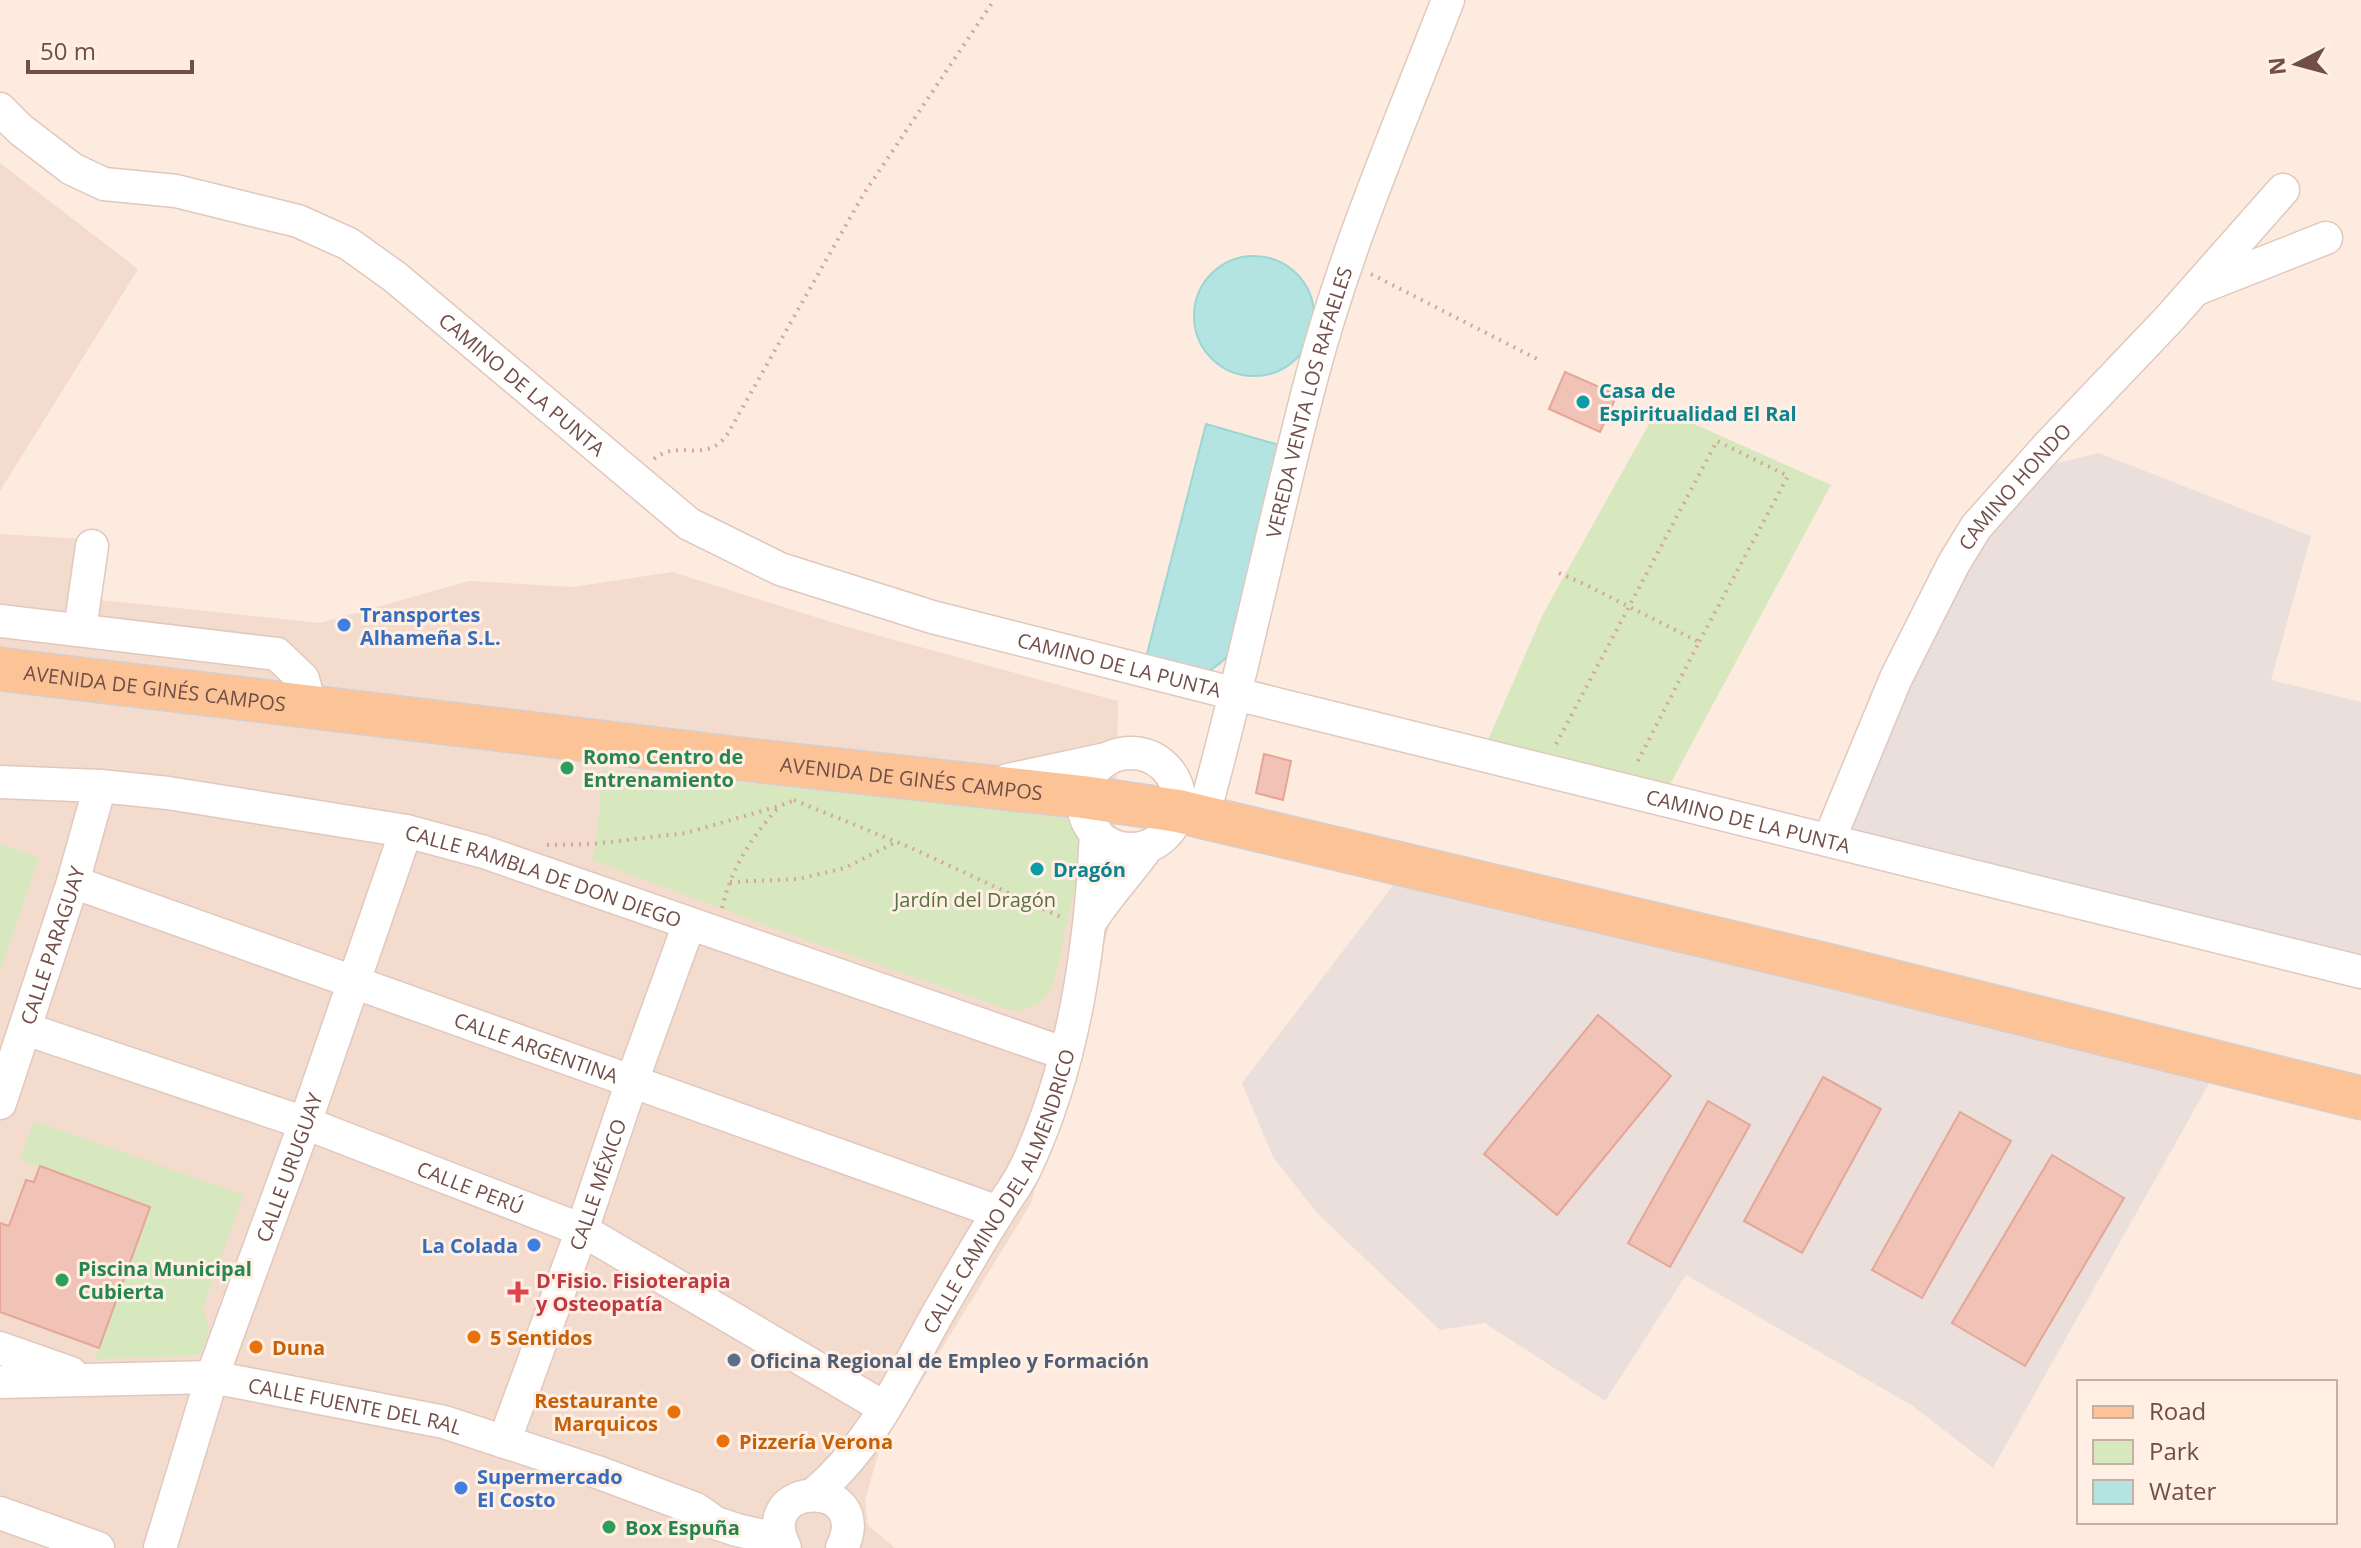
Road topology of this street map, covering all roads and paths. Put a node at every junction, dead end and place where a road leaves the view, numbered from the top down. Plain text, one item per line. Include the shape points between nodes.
1 (994, 0) edge
2 (1448, 0) edge
3 (0, 109) edge
4 (2283, 190) dead end
5 (2326, 238) dead end
6 (1347, 262) junction
7 (2196, 289) junction
8 (1541, 361) dead end
9 (638, 480) junction
10 (92, 546) dead end
11 (1559, 573) dead end
12 (1629, 606) junction
13 (0, 621) edge
14 (80, 630) junction
15 (1699, 642) junction
16 (0, 669) edge
17 (1236, 694) junction
18 (311, 709) junction
19 (1556, 744) dead end
20 (1222, 750) junction
21 (1106, 759) junction
22 (1155, 759) junction
23 (1637, 763) dead end
24 (0, 782) edge
25 (983, 785) junction
26 (100, 786) junction
27 (806, 794) dead end
28 (794, 800) junction
29 (779, 806) junction
30 (1190, 814) junction
31 (1089, 815) junction
32 (406, 831) junction
33 (1829, 840) junction
34 (896, 842) junction
35 (536, 845) dead end
36 (1148, 846) junction
37 (73, 882) junction
38 (730, 882) junction
39 (1090, 925) junction
40 (703, 929) junction
41 (2361, 972) edge
42 (355, 983) junction
43 (26, 1029) junction
44 (1066, 1054) junction
45 (632, 1081) junction
46 (2361, 1098) edge
47 (0, 1103) edge
48 (305, 1123) junction
49 (998, 1212) junction
50 (582, 1230) junction
51 (0, 1348) edge
52 (212, 1377) junction
53 (90, 1380) junction
54 (0, 1382) edge
55 (885, 1408) junction
56 (504, 1442) junction
57 (862, 1445) junction
58 (801, 1500) junction
59 (696, 1509) junction
60 (0, 1513) edge
61 (851, 1536) edge
62 (743, 1539) edge
63 (782, 1545) edge
64 (98, 1548) edge
65 (160, 1548) edge

1 - 9 path via 863,195 727,435 710,450 660,454
2 - 6 street, VEREDA VENTA LOS RAFAELES
3 - 9 street, CAMINO DE LA PUNTA via 72,169 104,184 176,191 226,203 298,221 349,244
4 - 7 street, CAMINO HONDO
5 - 7 street
6 - 8 path
6 - 17 street, VEREDA VENTA LOS RAFAELES via 1313,374
7 - 33 street, CAMINO HONDO via 1976,527 1896,678
9 - 17 street, CAMINO DE LA PUNTA via 689,524 780,569 932,617
10 - 14 street
11 - 12 path
12 - 15 path
12 - 15 path via 1717,441 1788,476
12 - 19 path
13 - 14 street, AVENIDA DE GINÉS CAMPOS
14 - 18 street, AVENIDA DE GINÉS CAMPOS via 277,654 303,679
15 - 23 path
16 - 18 main road, AVENIDA DE GINÉS CAMPOS
17 - 20 street, VEREDA VENTA LOS RAFAELES
17 - 33 street, CAMINO DE LA PUNTA
18 - 25 main road, AVENIDA DE GINÉS CAMPOS
20 - 22 street via 1178,764
20 - 30 street, VEREDA VENTA LOS RAFAELES
21 - 22 street via 1139,753
21 - 25 street
21 - 31 street via 1086,783
22 - 30 street via 1167,768
24 - 26 street, CALLE RAMBLA DE DON DIEGO
25 - 31 main road, AVENIDA DE GINÉS CAMPOS
26 - 32 street, CALLE RAMBLA DE DON DIEGO
26 - 37 street, CALLE PARAGUAY
27 - 28 path
28 - 29 path
28 - 34 path
29 - 35 path via 686,833
29 - 38 path via 753,835
30 - 31 main road, AVENIDA DE GINÉS CAMPOS
30 - 36 street
30 - 46 main road, AVENIDA DE GINÉS CAMPOS
31 - 36 street via 1101,839 1133,849
31 - 39 street, CALLE CAMINO DEL ALMENDRICO
32 - 40 street, CALLE RAMBLA DE DON DIEGO via 484,852
32 - 42 street, CALLE URUGUAY
33 - 41 street, CAMINO DE LA PUNTA
34 - 38 path via 845,868 798,879
34 - 39 path
36 - 39 street via 1107,895
37 - 42 street, CALLE ARGENTINA
37 - 43 street, CALLE PARAGUAY
38 - 40 path
39 - 44 street, CALLE CAMINO DEL ALMENDRICO
40 - 44 street, CALLE RAMBLA DE DON DIEGO
40 - 45 street, CALLE MÉXICO
42 - 45 street, CALLE ARGENTINA
42 - 48 street, CALLE URUGUAY
43 - 47 street, CALLE PARAGUAY
43 - 48 street, CALLE PERÚ
44 - 49 street, CALLE CAMINO DEL ALMENDRICO via 1024,1172
45 - 49 street, CALLE ARGENTINA
45 - 50 street, CALLE MÉXICO
48 - 50 street, CALLE PERÚ
48 - 52 street, CALLE URUGUAY
49 - 55 street, CALLE CAMINO DEL ALMENDRICO
50 - 55 street, CALLE PERÚ
50 - 56 street, CALLE MÉXICO
51 - 53 street
52 - 53 street, CALLE FUENTE DEL RAL
52 - 56 street, CALLE FUENTE DEL RAL via 444,1422
52 - 65 street, CALLE URUGUAY
53 - 54 street, CALLE FUENTE DEL RAL
55 - 57 street, CALLE CAMINO DEL ALMENDRICO
56 - 59 street, CALLE FUENTE DEL RAL
57 - 58 street, CALLE CAMINO DEL ALMENDRICO via 834,1477
57 - 61 street, CALLE CAMINO DEL ALMENDRICO via 852,1484
58 - 59 street, CALLE FUENTE DEL RAL via 725,1511
58 - 61 street via 830,1499
58 - 63 street via 779,1523
59 - 62 street, CALLE FUENTE DEL RAL
60 - 64 street
62 - 63 street, CALLE FUENTE DEL RAL

